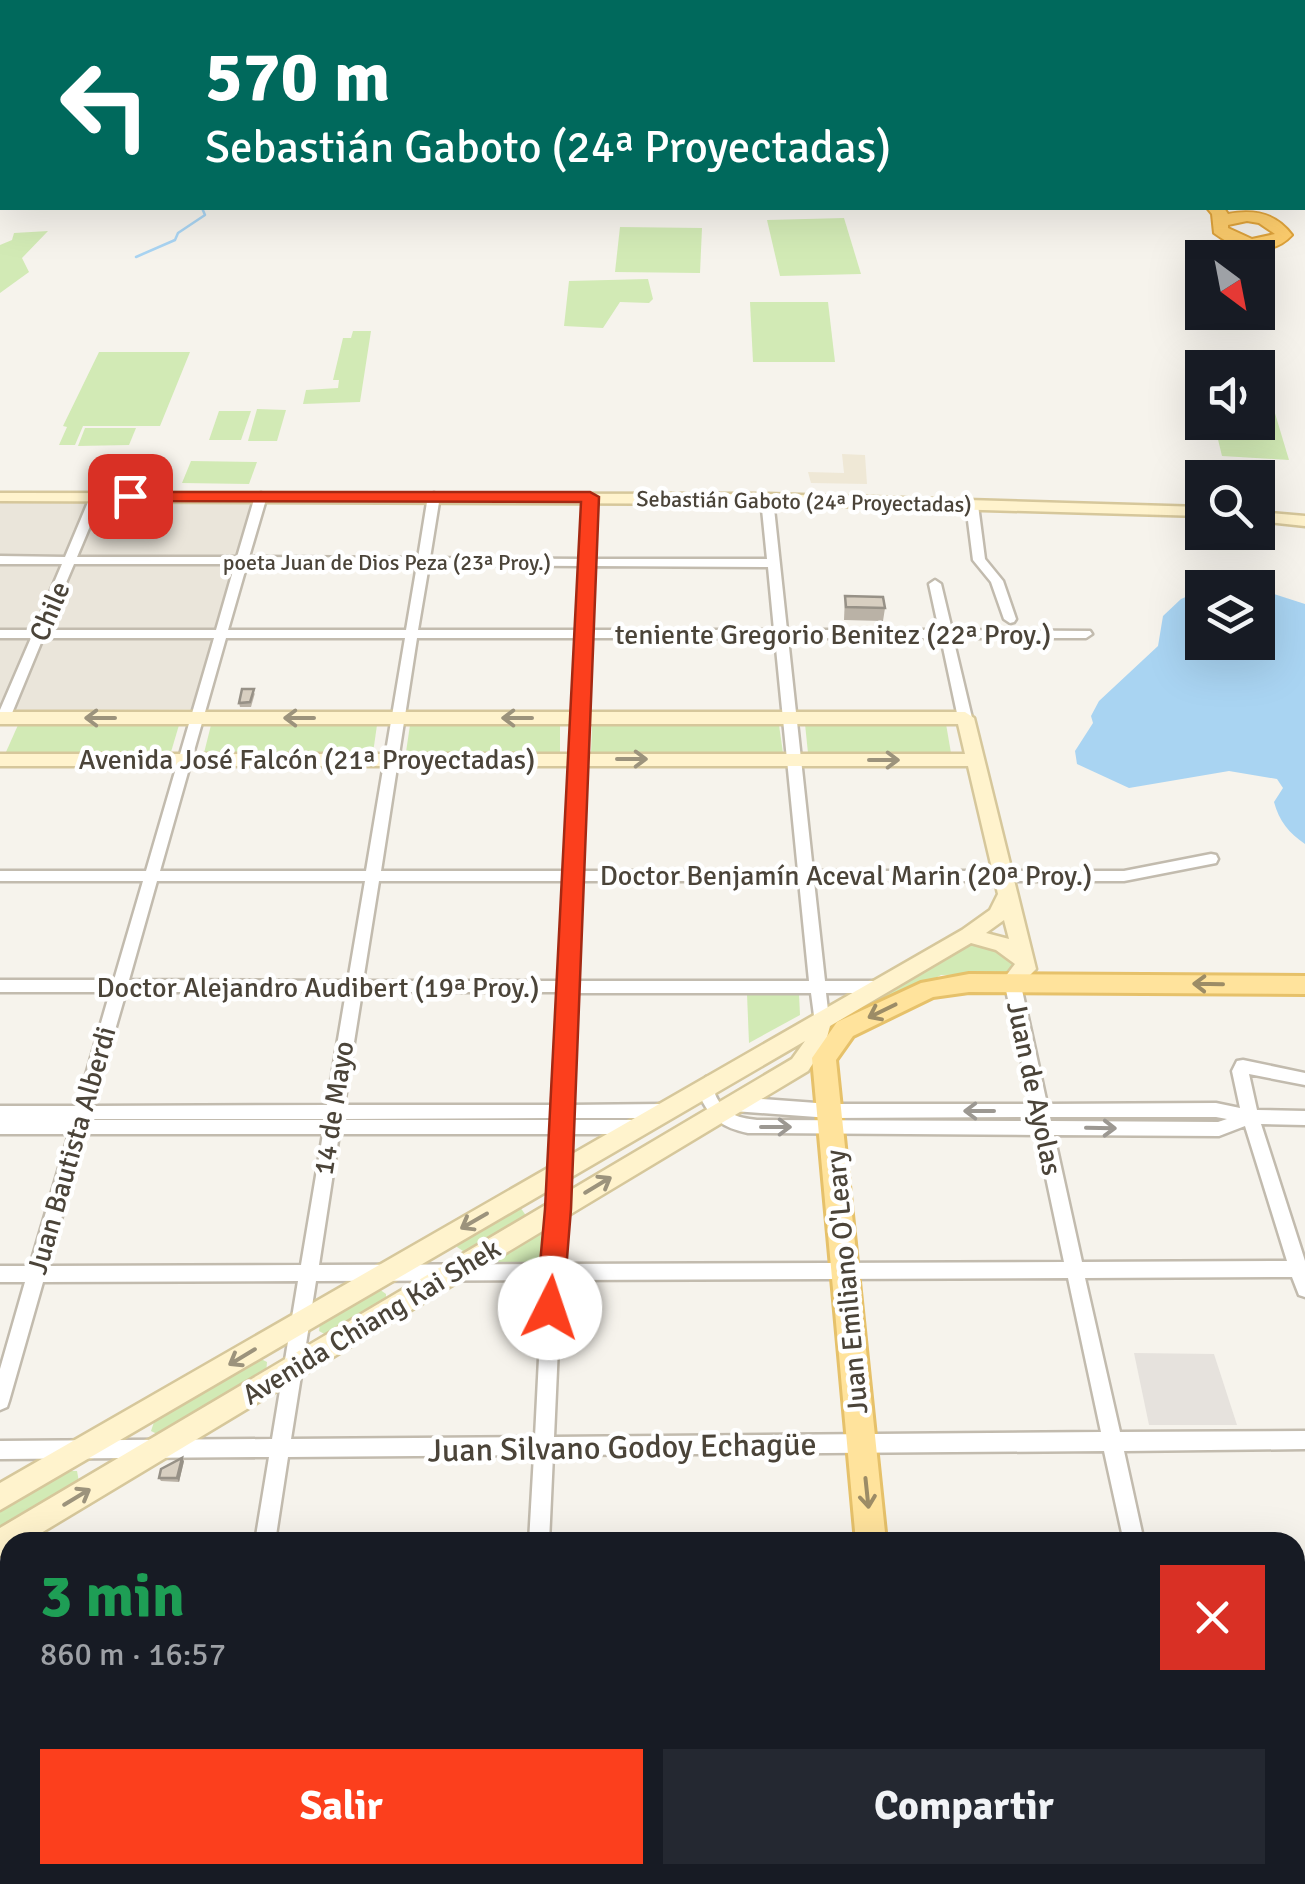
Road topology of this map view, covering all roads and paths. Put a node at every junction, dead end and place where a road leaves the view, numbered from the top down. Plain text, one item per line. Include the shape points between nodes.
1 (1222, 212) edge
2 (1280, 230) junction
3 (1305, 231) edge
4 (0, 494) edge
5 (93, 495) junction
6 (261, 496) junction
7 (434, 496) junction
8 (590, 497) junction
9 (767, 499) junction
10 (972, 504) junction
11 (1185, 511) edge
12 (1275, 518) edge
13 (1305, 521) edge
14 (0, 560) edge
15 (70, 560) junction
16 (242, 561) junction
17 (421, 562) junction
18 (586, 562) junction
19 (774, 563) junction
20 (935, 584) dead end
21 (1010, 618) dead end
22 (0, 634) edge
23 (38, 634) junction
24 (221, 634) junction
25 (409, 634) junction
26 (583, 634) junction
27 (781, 634) junction
28 (948, 634) junction
29 (1086, 634) dead end
30 (196, 718) junction
31 (396, 718) junction
32 (579, 718) junction
33 (790, 718) junction
34 (965, 718) junction
35 (1, 720) edge
36 (184, 758) junction
37 (390, 758) junction
38 (578, 759) junction
39 (0, 760) edge
40 (794, 760) junction
41 (973, 760) junction
42 (1211, 859) dead end
43 (1001, 874) junction
44 (572, 875) junction
45 (806, 875) junction
46 (0, 876) edge
47 (150, 876) junction
48 (371, 876) junction
49 (1007, 896) junction
50 (969, 935) junction
51 (1020, 970) junction
52 (1305, 985) edge
53 (0, 986) edge
54 (818, 986) junction
55 (353, 987) junction
56 (567, 987) junction
57 (875, 987) junction
58 (118, 988) junction
59 (833, 1024) junction
60 (1305, 1078) edge
61 (712, 1082) junction
62 (726, 1109) junction
63 (663, 1111) junction
64 (0, 1113) edge
65 (1251, 1117) junction
66 (1305, 1118) edge
67 (831, 1119) junction
68 (1042, 1119) junction
69 (80, 1120) junction
70 (332, 1120) junction
71 (561, 1120) junction
72 (0, 1127) edge
73 (635, 1127) junction
74 (558, 1172) junction
75 (558, 1209) junction
76 (1072, 1269) junction
77 (1302, 1269) edge
78 (846, 1271) junction
79 (386, 1272) junction
80 (453, 1272) junction
81 (551, 1272) junction
82 (307, 1273) junction
83 (0, 1274) edge
84 (36, 1274) junction
85 (1305, 1289) edge
86 (300, 1322) junction
87 (292, 1368) junction
88 (0, 1401) edge
89 (1305, 1440) edge
90 (1114, 1442) junction
91 (862, 1444) junction
92 (84, 1448) junction
93 (544, 1448) junction
94 (279, 1449) junction
95 (0, 1450) edge
96 (154, 1450) junction
97 (0, 1497) edge
98 (18, 1532) edge
99 (267, 1532) edge
100 (540, 1532) edge
101 (871, 1532) edge
102 (1132, 1532) edge

1 - 2 highway
1 - 2 highway via 1223,235 1238,242 1268,244
2 - 3 highway
4 - 5 street
5 - 6 street
5 - 15 street, Chile
6 - 7 street, Sebastián Gaboto (24ª Proyectadas)
6 - 16 street, Juan Bautista Alberdi
7 - 8 street, Sebastián Gaboto (24ª Proyectadas)
7 - 17 street, 14 de Mayo
8 - 9 street, Sebastián Gaboto (24ª Proyectadas)
8 - 18 street
9 - 10 street, Sebastián Gaboto (24ª Proyectadas)
9 - 19 street, Juan Emiliano O'Leary
10 - 11 street, Sebastián Gaboto (24ª Proyectadas)
10 - 21 street via 979,560 998,581
12 - 13 street
14 - 15 street, poeta Juan de Dios Peza (23ª Proy.)
15 - 16 street, poeta Juan de Dios Peza (23ª Proy.)
15 - 23 street, Chile
16 - 17 street, poeta Juan de Dios Peza (23ª Proy.)
16 - 24 street, Juan Bautista Alberdi
17 - 18 street, poeta Juan de Dios Peza (23ª Proy.)
17 - 25 street, 14 de Mayo
18 - 19 street, poeta Juan de Dios Peza (23ª Proy.)
18 - 26 street
19 - 27 street, Juan Emiliano O'Leary
20 - 28 street, Juan de Ayolas
22 - 23 street, teniente Gregorio Benitez (22ª Proy.)
23 - 24 street, teniente Gregorio Benitez (22ª Proy.)
23 - 35 street, Chile
24 - 25 street, teniente Gregorio Benitez (22ª Proy.)
24 - 30 street, Juan Bautista Alberdi
25 - 26 street, teniente Gregorio Benitez (22ª Proy.)
25 - 31 street, 14 de Mayo
26 - 27 street, teniente Gregorio Benitez (22ª Proy.)
26 - 32 street
27 - 28 street, teniente Gregorio Benitez (22ª Proy.)
27 - 33 street, Juan Emiliano O'Leary
28 - 29 street, teniente Gregorio Benitez (22ª Proy.)
28 - 34 street, Juan de Ayolas
31 -> 30 street, Avenida José Falcón (21ª Proyectadas)
30 -> 35 street, Avenida José Falcón (21ª Proyectadas)
30 - 36 street, Juan Bautista Alberdi
32 -> 31 street, Avenida José Falcón (21ª Proyectadas)
31 - 37 street, 14 de Mayo
32 - 33 street, Avenida José Falcón (21ª Proyectadas)
32 - 38 street
33 - 34 street, Avenida José Falcón (21ª Proyectadas)
33 - 40 street, Juan Emiliano O'Leary
34 - 41 street, Juan de Ayolas
36 - 37 street, Avenida José Falcón (21ª Proyectadas)
36 - 39 street, Avenida José Falcón (21ª Proyectadas)
36 - 47 street, Juan Bautista Alberdi
37 - 38 street, Avenida José Falcón (21ª Proyectadas)
37 - 48 street, 14 de Mayo
38 -> 40 street, Avenida José Falcón (21ª Proyectadas)
38 - 44 street
40 -> 41 street, Avenida José Falcón (21ª Proyectadas)
40 - 45 street, Juan Emiliano O'Leary
41 - 43 street, Juan de Ayolas
42 - 43 street, Doctor Benjamín Aceval Marin (20ª Proy.) via 1124,876
43 - 45 street, Doctor Benjamín Aceval Marin (20ª Proy.)
43 - 49 street, Juan de Ayolas
44 - 45 street, Doctor Benjamín Aceval Marin (20ª Proy.)
44 - 48 street, Doctor Benjamín Aceval Marin (20ª Proy.)
44 - 56 street
45 - 54 street, Juan Emiliano O'Leary
46 - 47 street, Doctor Benjamín Aceval Marin (20ª Proy.)
47 - 48 street, Doctor Benjamín Aceval Marin (20ª Proy.)
47 - 58 street, Juan Bautista Alberdi
48 - 55 street, 14 de Mayo
49 - 50 street, Avenida Chiang Kai Shek via 996,915
49 - 51 street, Juan de Ayolas
50 - 51 street via 1003,945
50 - 57 street, Avenida Chiang Kai Shek
52 -> 51 main road via 1054,982
51 -> 59 main road, Avenida Chiang Kai Shek via 942,986
51 - 68 street, Juan de Ayolas
53 - 58 street, Doctor Alejandro Audibert (19ª Proy.)
54 - 56 street, Doctor Alejandro Audibert (19ª Proy.)
54 - 57 street, Doctor Alejandro Audibert (19ª Proy.)
54 - 59 street, Juan Emiliano O'Leary
55 - 56 street, Doctor Alejandro Audibert (19ª Proy.)
55 - 58 street, Doctor Alejandro Audibert (19ª Proy.)
55 - 70 street, 14 de Mayo
56 - 71 street
57 - 59 street, Avenida Chiang Kai Shek
58 - 69 street, Juan Bautista Alberdi
59 - 61 street, Avenida Chiang Kai Shek
59 - 62 street, Avenida Chiang Kai Shek via 800,1065
59 - 67 main road, Juan Emiliano O'Leary via 824,1058
60 - 65 street via 1243,1066
61 - 62 street via 707,1094
61 - 63 street, Avenida Chiang Kai Shek
62 - 67 street via 740,1126
75 -> 62 street, Avenida Chiang Kai Shek
63 - 71 street
63 - 73 street, Avenida Chiang Kai Shek
64 - 69 street
65 - 66 street
65 - 68 street via 1220,1129
65 - 77 street
67 - 68 street
67 - 78 main road, Juan Emiliano O'Leary
68 - 76 street, Juan de Ayolas
69 - 70 street
69 - 72 street
69 - 84 street, Juan Bautista Alberdi
70 - 71 street
70 - 82 street, 14 de Mayo
71 - 73 street
71 - 74 street
73 - 74 street, Avenida Chiang Kai Shek
74 - 75 street
74 -> 79 street, Avenida Chiang Kai Shek
75 - 80 street, Avenida Chiang Kai Shek
75 - 81 street
76 - 77 street
76 - 78 street
76 - 90 street, Juan de Ayolas
77 - 85 street
78 - 81 street
78 - 91 main road, Juan Emiliano O'Leary
79 - 80 street
79 - 82 street
79 - 86 street, Avenida Chiang Kai Shek
80 - 81 street
80 - 87 street, Avenida Chiang Kai Shek
81 - 93 street
82 - 84 street
82 - 86 street, 14 de Mayo
83 - 84 street
84 - 88 street, Juan Bautista Alberdi
86 - 87 street, 14 de Mayo
86 -> 92 street, Avenida Chiang Kai Shek
87 - 94 street, 14 de Mayo
87 - 96 street, Avenida Chiang Kai Shek
89 - 90 street, Juan Silvano Godoy Echagüe
90 - 91 street, Juan Silvano Godoy Echagüe
90 - 102 street, Juan de Ayolas
91 - 93 street, Juan Silvano Godoy Echagüe
91 -> 101 main road, Juan Emiliano O'Leary
92 - 95 street, Juan Silvano Godoy Echagüe
92 - 96 street, Juan Silvano Godoy Echagüe
92 - 97 street, Avenida Chiang Kai Shek
93 - 94 street, Juan Silvano Godoy Echagüe
93 - 100 street
94 - 96 street, Juan Silvano Godoy Echagüe
94 - 99 street, 14 de Mayo
98 -> 96 street, Avenida Chiang Kai Shek

